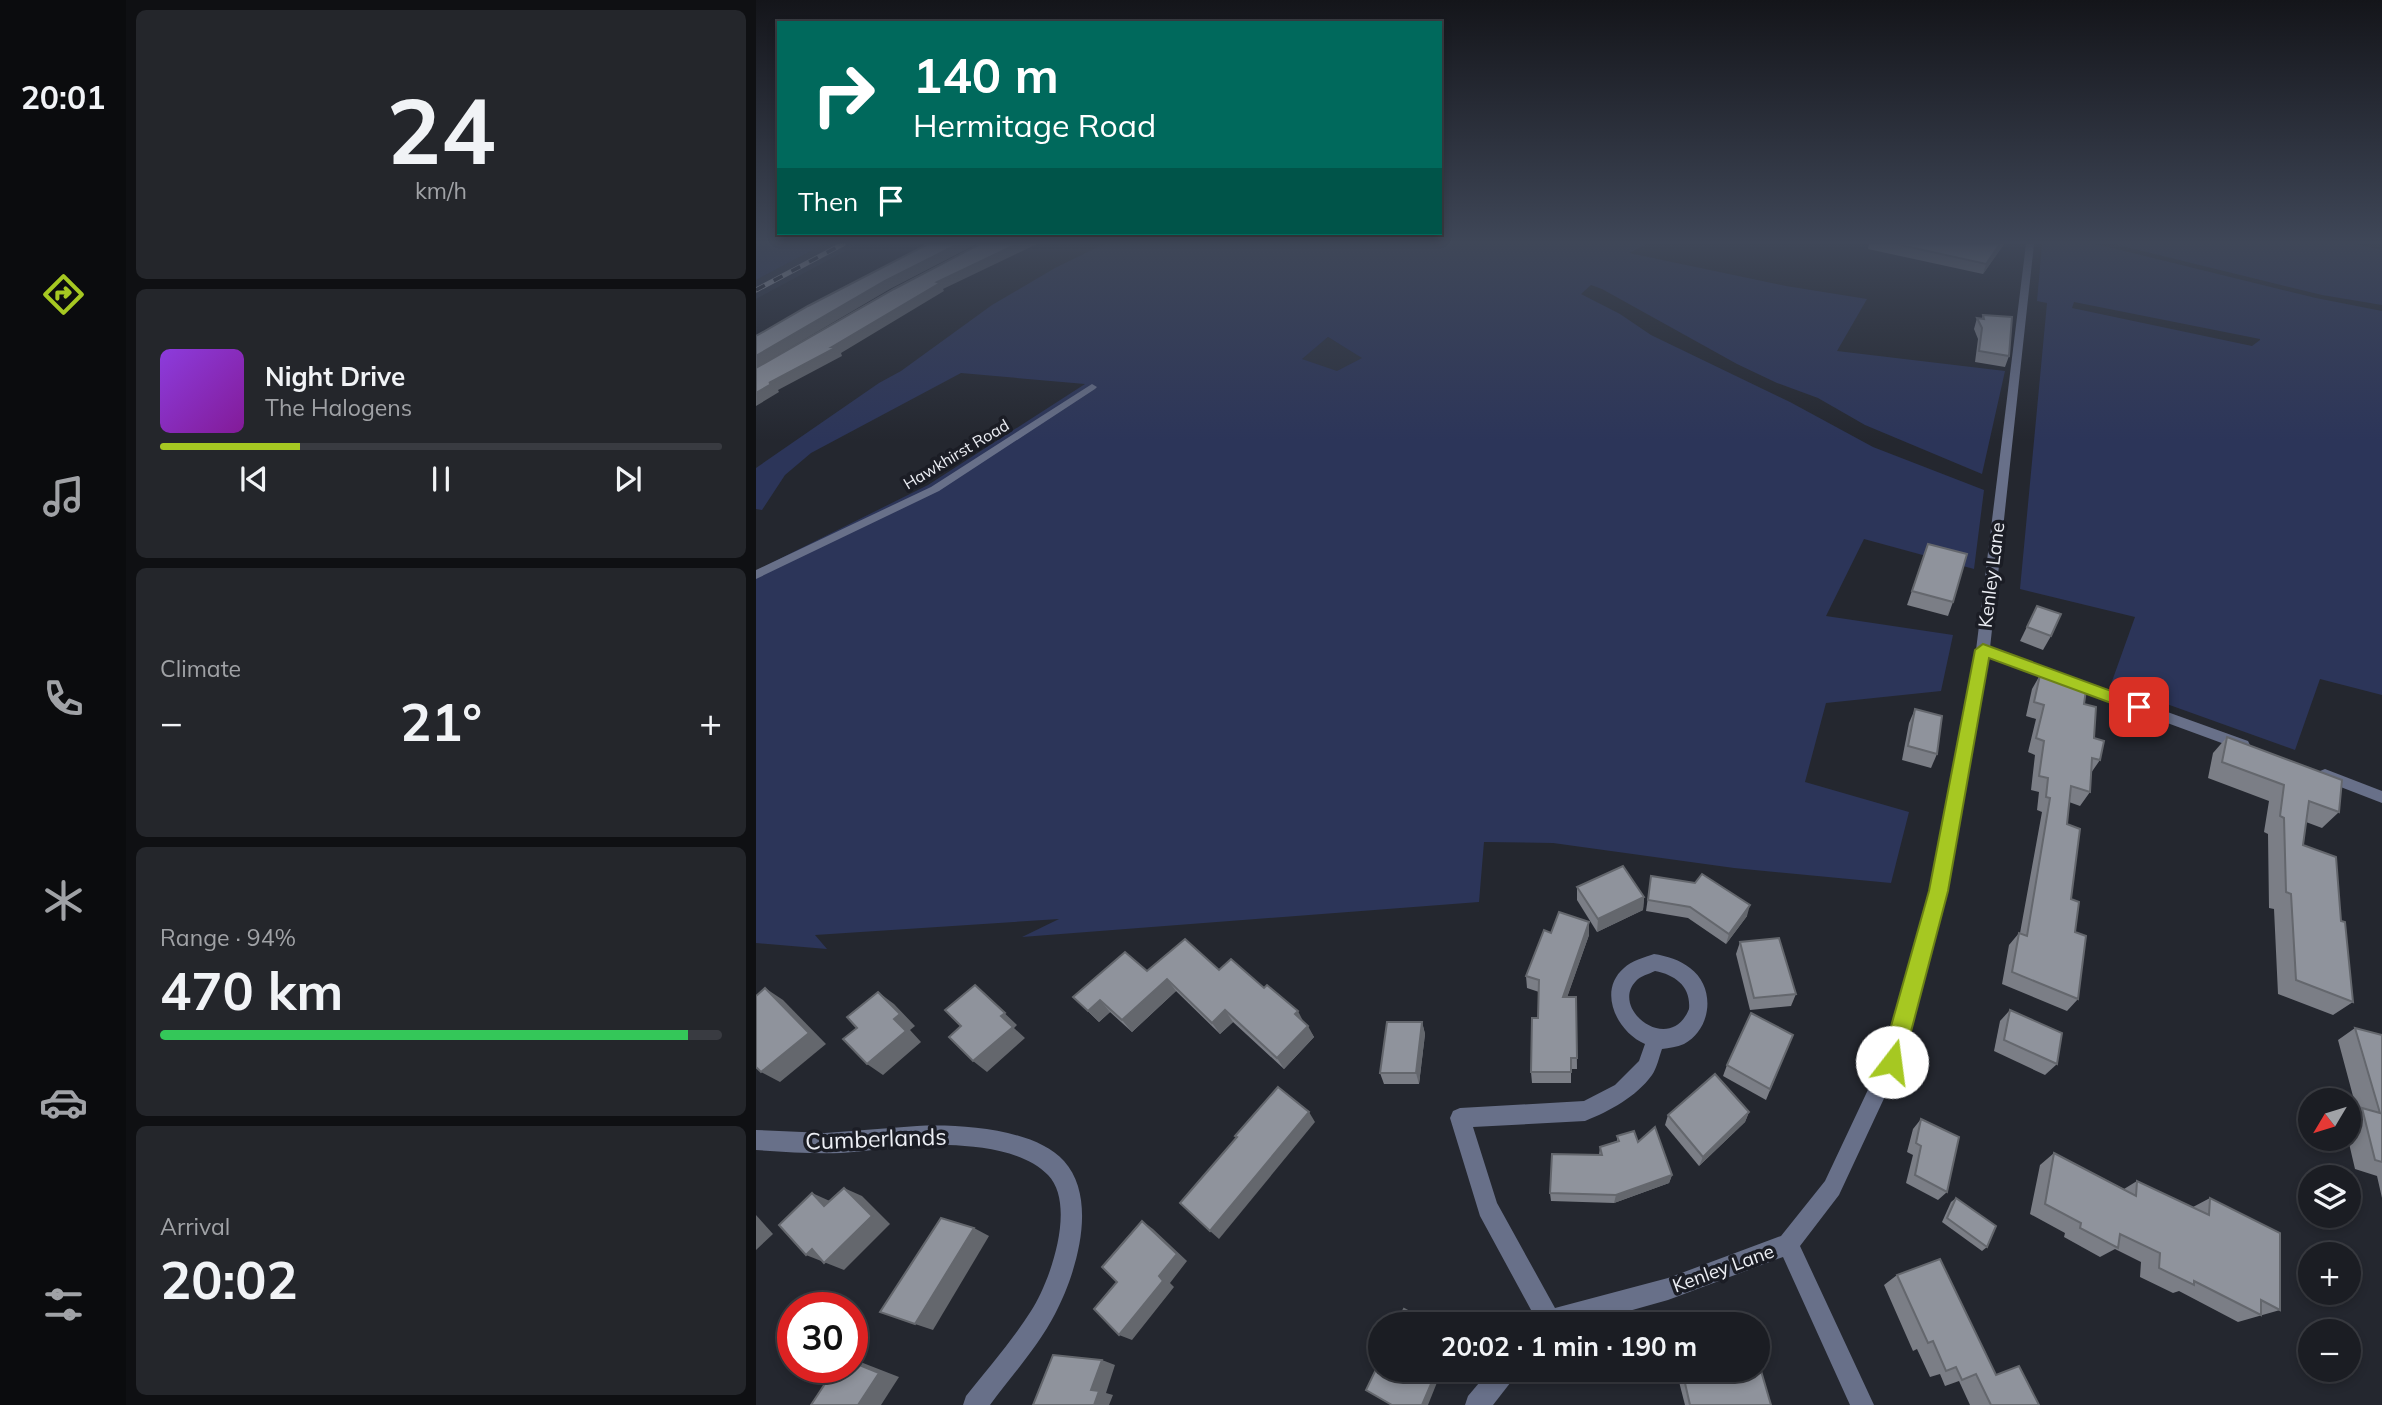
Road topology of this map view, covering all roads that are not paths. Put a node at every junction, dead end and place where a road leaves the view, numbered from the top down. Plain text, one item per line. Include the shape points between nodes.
1 (2022, 310) edge
2 (1092, 387) dead end
3 (756, 575) edge
4 (1983, 650) junction
5 (2256, 750) edge
6 (2308, 769) edge
7 (2382, 797) edge
8 (1656, 1039) junction
9 (756, 1140) edge
10 (1788, 1244) junction
11 (1542, 1312) edge
12 (1587, 1312) edge
13 (1496, 1382) edge
14 (975, 1405) edge
15 (1477, 1405) edge
16 (1862, 1405) edge

1 - 4 street, Kenley Lane
2 - 3 street, Hawkhirst Road via 935,489
4 - 5 street
4 - 10 street, Kenley Lane via 1938,891 1892,1062 1832,1188
6 - 7 street
8 - 8 street via 1674,1037 1690,1028 1700,998 1686,974 1670,964 1654,962 1638,966 1628,975 1619,999 1625,1019
8 - 11 street via 1646,1067 1622,1092 1585,1111 1461,1118 1488,1208
9 - 14 street, Cumberlands via 824,1143 949,1135 1043,1156 1063,1177 1073,1206 1068,1251 1057,1284 1040,1318
10 - 12 street, Kenley Lane via 1668,1289
10 - 16 street
13 - 15 street

